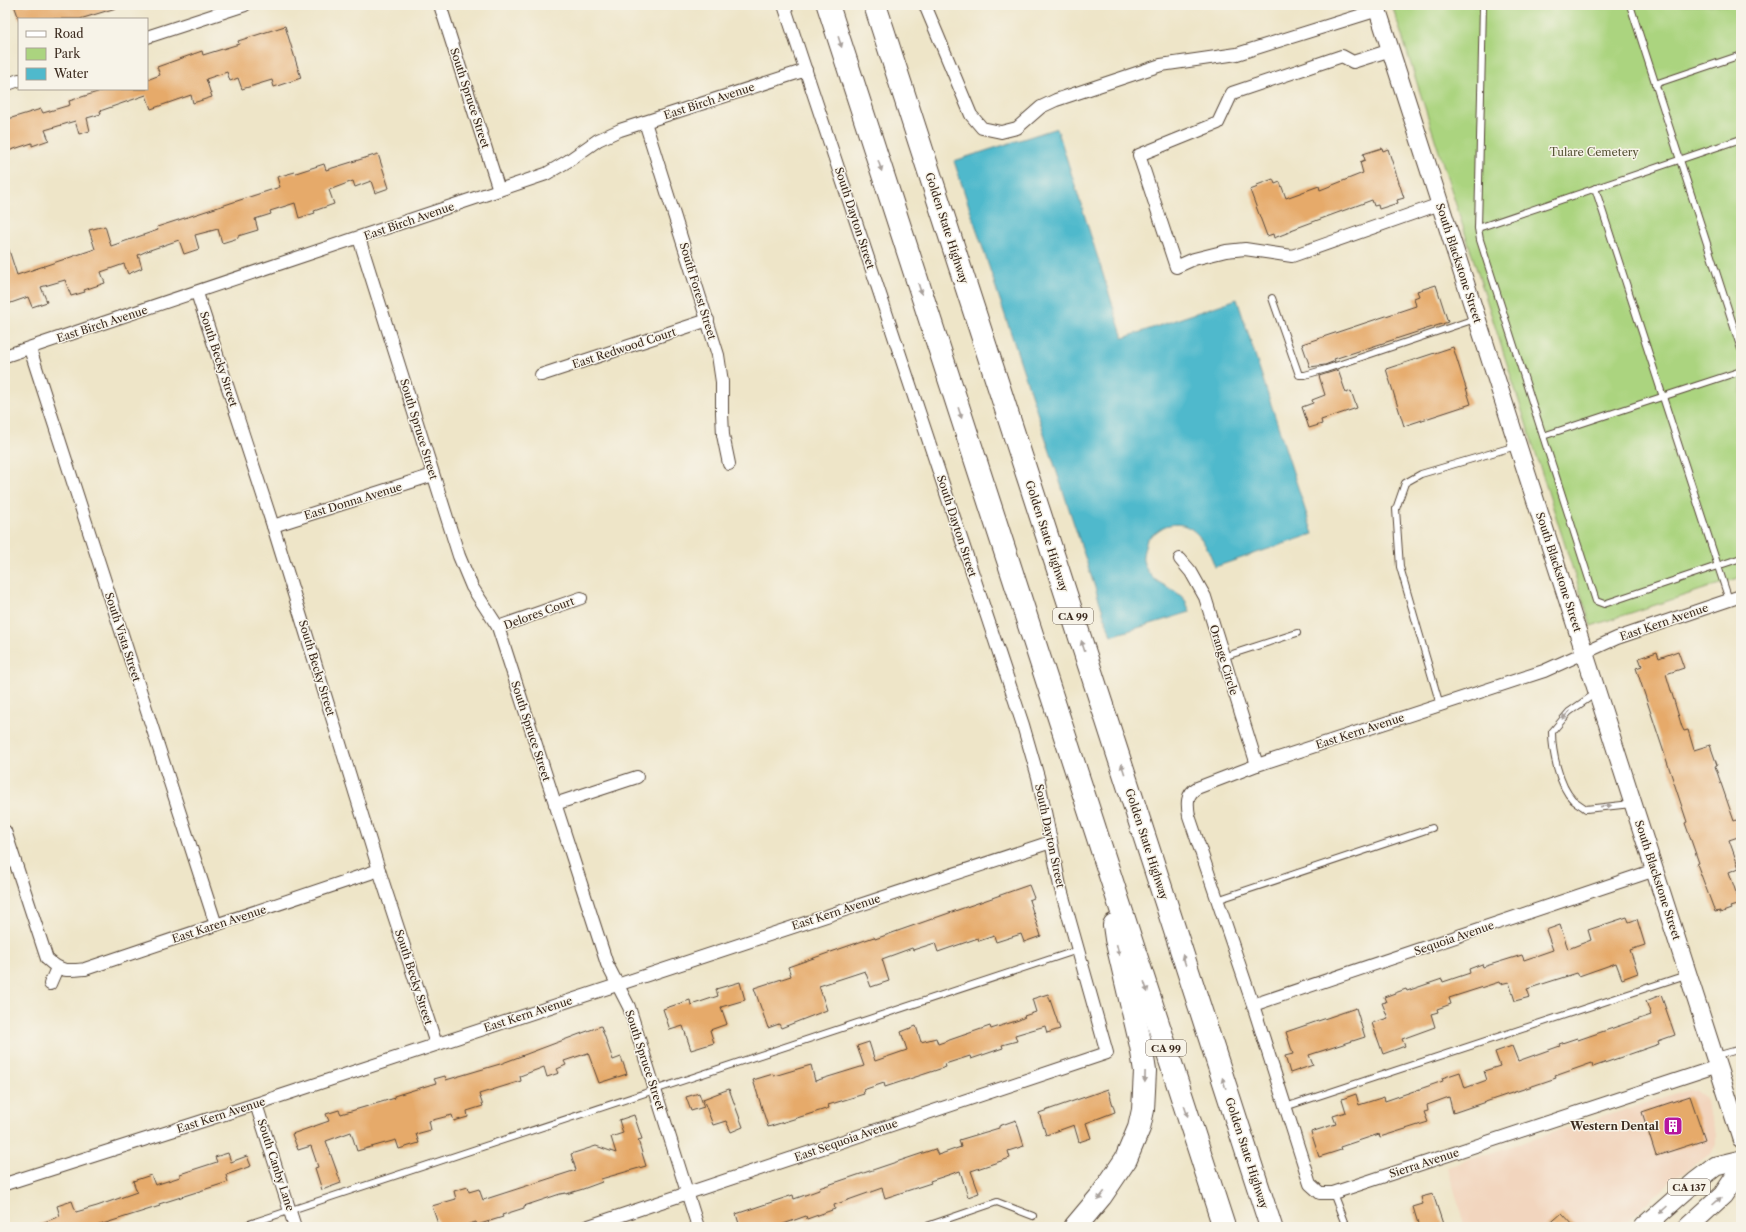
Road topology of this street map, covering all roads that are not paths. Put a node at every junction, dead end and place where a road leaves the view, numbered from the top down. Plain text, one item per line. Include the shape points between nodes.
1 (245, 5) edge
2 (440, 5) edge
3 (784, 5) edge
4 (828, 5) edge
5 (875, 5) edge
6 (925, 5) edge
7 (1483, 5) edge
8 (1630, 5) edge
9 (1377, 8) edge
10 (148, 38) edge
11 (1391, 50) junction
12 (1741, 55) edge
13 (806, 70) junction
14 (18, 80) edge
15 (5, 84) edge
16 (1655, 84) junction
17 (645, 122) junction
18 (1741, 139) edge
19 (1680, 160) junction
20 (1595, 188) junction
21 (499, 190) junction
22 (1440, 204) junction
23 (1478, 228) junction
24 (359, 238) junction
25 (197, 293) junction
26 (1272, 298) dead end
27 (1477, 318) junction
28 (708, 320) junction
29 (30, 349) junction
30 (1741, 349) edge
31 (5, 356) edge
32 (1741, 371) edge
33 (541, 375) dead end
34 (1663, 397) junction
35 (1543, 436) junction
36 (1518, 445) junction
37 (729, 464) dead end
38 (433, 475) junction
39 (273, 526) junction
40 (1741, 558) edge
41 (1180, 559) dead end
42 (1718, 565) junction
43 (1741, 596) edge
44 (581, 598) dead end
45 (1729, 600) junction
46 (498, 627) junction
47 (1297, 633) dead end
48 (1585, 653) junction
49 (1222, 657) junction
50 (1598, 692) junction
51 (1440, 705) junction
52 (1257, 765) junction
53 (637, 777) dead end
54 (1634, 803) junction
55 (555, 804) junction
56 (1432, 828) dead end
57 (5, 831) edge
58 (1051, 842) junction
59 (379, 870) junction
60 (1108, 870) junction
61 (1655, 870) junction
62 (1217, 900) junction
63 (216, 925) junction
64 (1078, 950) junction
65 (57, 968) junction
66 (1688, 974) junction
67 (50, 984) dead end
68 (616, 985) junction
69 (1253, 1005) junction
70 (436, 1044) junction
71 (1741, 1049) edge
72 (1106, 1053) joint
73 (1716, 1061) junction
74 (655, 1090) junction
75 (256, 1104) junction
76 (1285, 1107) junction
77 (1741, 1139) edge
78 (1741, 1160) edge
79 (1741, 1168) edge
80 (5, 1184) edge
81 (687, 1193) junction
82 (1333, 1193) junction
83 (290, 1211) junction
84 (1033, 1216) dead end
85 (240, 1227) edge
86 (295, 1227) edge
87 (586, 1227) edge
88 (698, 1227) edge
89 (924, 1227) edge
90 (1075, 1227) edge
91 (1224, 1227) edge
92 (1271, 1227) edge
93 (1346, 1227) edge
94 (1644, 1227) edge
95 (1688, 1227) edge

1 - 10 street
2 - 21 street, South Spruce Street
3 - 13 street, South Dayton Street
4 -> 60 highway, CA 99
92 -> 5 highway, Golden State Highway / CA 99
6 - 9 street via 972,116 982,128 1000,132 1017,128 1041,107 1056,100 1161,65 1237,54
7 - 23 lane
8 - 16 lane
9 - 11 main road, South Blackstone Street
11 - 22 main road, South Blackstone Street
11 - 22 street via 1353,62 1342,56 1232,93 1218,123 1139,155 1176,267 1226,251 1245,249 1292,256
12 - 16 lane
13 - 17 street, East Birch Avenue
13 - 58 street, South Dayton Street via 1023,725 1038,777
14 - 15 street
16 - 19 lane
17 - 21 street, East Birch Avenue via 598,140 546,174
17 - 28 street, South Forest Street
18 - 19 lane
19 - 20 lane
19 - 30 lane
20 - 23 lane
20 - 34 lane
21 - 24 street, East Birch Avenue
22 - 27 main road, South Blackstone Street
23 - 35 lane
24 - 25 street, East Birch Avenue
24 - 38 street, South Spruce Street
25 - 29 street, East Birch Avenue
25 - 39 street, South Becky Street
26 - 27 lane via 1299,375 1326,369
27 - 36 main road, South Blackstone Street
28 - 33 street, East Redwood Court
28 - 37 street, South Forest Street via 718,355 722,382 723,435
29 - 31 street, East Birch Avenue
29 - 63 street, South Vista Street
32 - 34 lane
34 - 35 lane
34 - 42 lane
35 - 42 lane via 1596,601 1600,604
36 - 48 main road, South Blackstone Street
36 - 51 lane via 1421,474 1405,483 1396,509 1400,567
38 - 39 street, East Donna Avenue
38 - 46 street, South Spruce Street via 459,556 472,587
39 - 59 street, South Becky Street
40 - 42 lane
41 - 49 street, Orange Circle via 1191,572 1205,597
42 - 45 lane
43 - 45 street, East Kern Avenue
44 - 46 street, Delores Court
45 - 48 street, East Kern Avenue via 1617,638
46 - 55 street, South Spruce Street
47 - 49 lane
48 - 50 main road, South Blackstone Street
48 - 51 street, East Kern Avenue via 1544,671
49 - 52 street, Orange Circle
50 - 54 main road, South Blackstone Street
50 -> 54 lane via 1568,712 1552,732 1552,749 1565,787 1573,800 1586,809
51 - 52 street, East Kern Avenue
52 - 62 street, East Kern Avenue via 1197,788 1191,791 1188,798 1189,816
53 - 55 street
54 - 61 main road, South Blackstone Street
55 - 68 street, South Spruce Street
56 - 62 lane
57 - 65 street via 42,948 47,959
58 - 64 street, South Dayton Street
58 - 68 street, East Kern Avenue
59 - 63 street, East Karen Avenue
59 - 70 street, South Becky Street
60 -> 90 highway via 1116,939 1146,1071 1145,1092 1139,1128 1126,1159 1101,1196
60 -> 91 highway, CA 99
61 - 66 main road, South Blackstone Street
61 - 69 street, Sequoia Avenue
62 - 69 street, East Kern Avenue
63 - 65 street, East Karen Avenue via 85,969 68,971
64 - 72 street, South Dayton Street
64 - 74 lane
65 - 67 street
66 - 73 main road, South Blackstone Street
66 - 76 lane
68 - 70 street, East Kern Avenue
68 - 74 street, South Spruce Street via 628,1007
69 - 76 street
70 - 75 street, East Kern Avenue
71 - 73 lane
72 - 81 street, East Sequoia Avenue
73 - 77 main road, South Blackstone Street via 1734,1108
73 - 82 street, Sierra Avenue
74 - 81 street, South Spruce Street
74 - 83 lane
75 - 80 street, East Kern Avenue
75 - 83 street, South Canby Lane
76 - 82 street via 1310,1184 1320,1193
78 -> 94 main road, CA 137 via 1716,1166
95 -> 79 main road, CA 137 via 1723,1195
81 - 87 street, East Sequoia Avenue
81 - 88 street, South Spruce Street
82 - 93 lane
83 - 85 lane
83 - 86 street, South Canby Lane
84 - 89 lane via 997,1202

